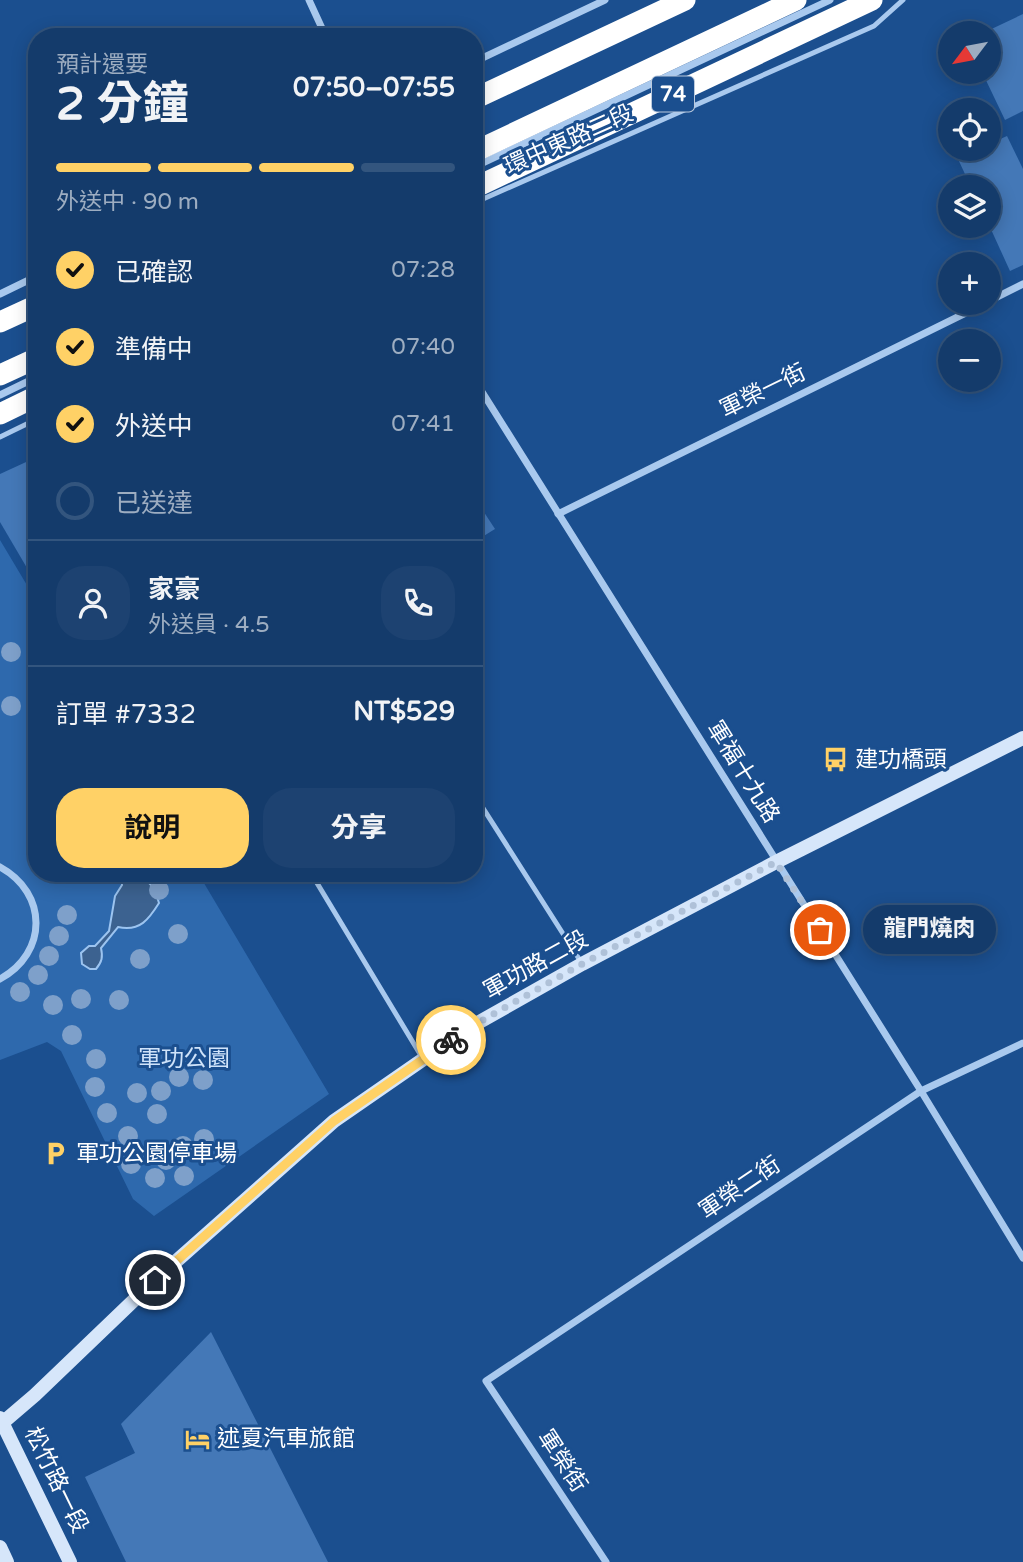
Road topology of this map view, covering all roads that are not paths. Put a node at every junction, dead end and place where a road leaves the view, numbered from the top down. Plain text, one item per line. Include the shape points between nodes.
1 (309, 0) edge
2 (605, 0) edge
3 (685, 0) edge
4 (796, 0) edge
5 (830, 0) edge
6 (872, 0) edge
7 (903, 0) edge
8 (322, 28) edge
9 (483, 58) edge
10 (483, 95) edge
11 (483, 148) edge
12 (483, 163) edge
13 (483, 184) edge
14 (483, 199) edge
15 (28, 280) edge
16 (1023, 284) edge
17 (0, 294) edge
18 (1001, 295) edge
19 (28, 309) edge
20 (961, 315) edge
21 (0, 322) edge
22 (28, 362) edge
23 (0, 375) edge
24 (28, 381) edge
25 (483, 393) edge
26 (0, 395) edge
27 (28, 400) edge
28 (0, 414) edge
29 (28, 424) edge
30 (0, 438) edge
31 (558, 514) junction
32 (1023, 738) edge
33 (483, 808) edge
34 (776, 862) junction
35 (0, 867) edge
36 (316, 882) edge
37 (582, 964) junction
38 (0, 979) edge
39 (1023, 1043) edge
40 (423, 1059) junction
41 (921, 1091) junction
42 (1023, 1258) edge
43 (486, 1381) joint
44 (1, 1421) edge
45 (0, 1547) edge
46 (7, 1562) edge
47 (70, 1562) edge
48 (606, 1562) edge

1 - 8 street
2 - 9 street
3 - 10 highway
4 - 11 highway, 74
5 - 12 street, 環中東路二段
6 - 13 highway, 74
7 - 14 lane, 環中東路二段 via 874,26
15 - 17 street
16 - 18 street, 軍榮一街
19 - 21 highway
20 - 31 street, 軍榮一街
22 - 23 highway
24 - 26 street
25 - 31 street, 軍福十九路
27 - 28 highway
29 - 30 lane
31 - 34 street, 軍福十九路
32 - 34 main road, 軍功路二段
33 - 37 lane
34 - 37 main road, 軍功路二段
34 - 41 street, 軍福十九路
35 - 38 street via 26,890 36,924 26,957
36 - 40 lane
37 - 40 main road, 軍功路二段
39 - 41 street, 軍榮二街
40 - 44 main road, 軍功路二段 via 334,1121
41 - 42 street, 軍福十九路
41 - 43 street, 軍榮二街
43 - 48 street, 軍榮街
44 - 47 main road, 松竹路一段
45 - 46 main road

